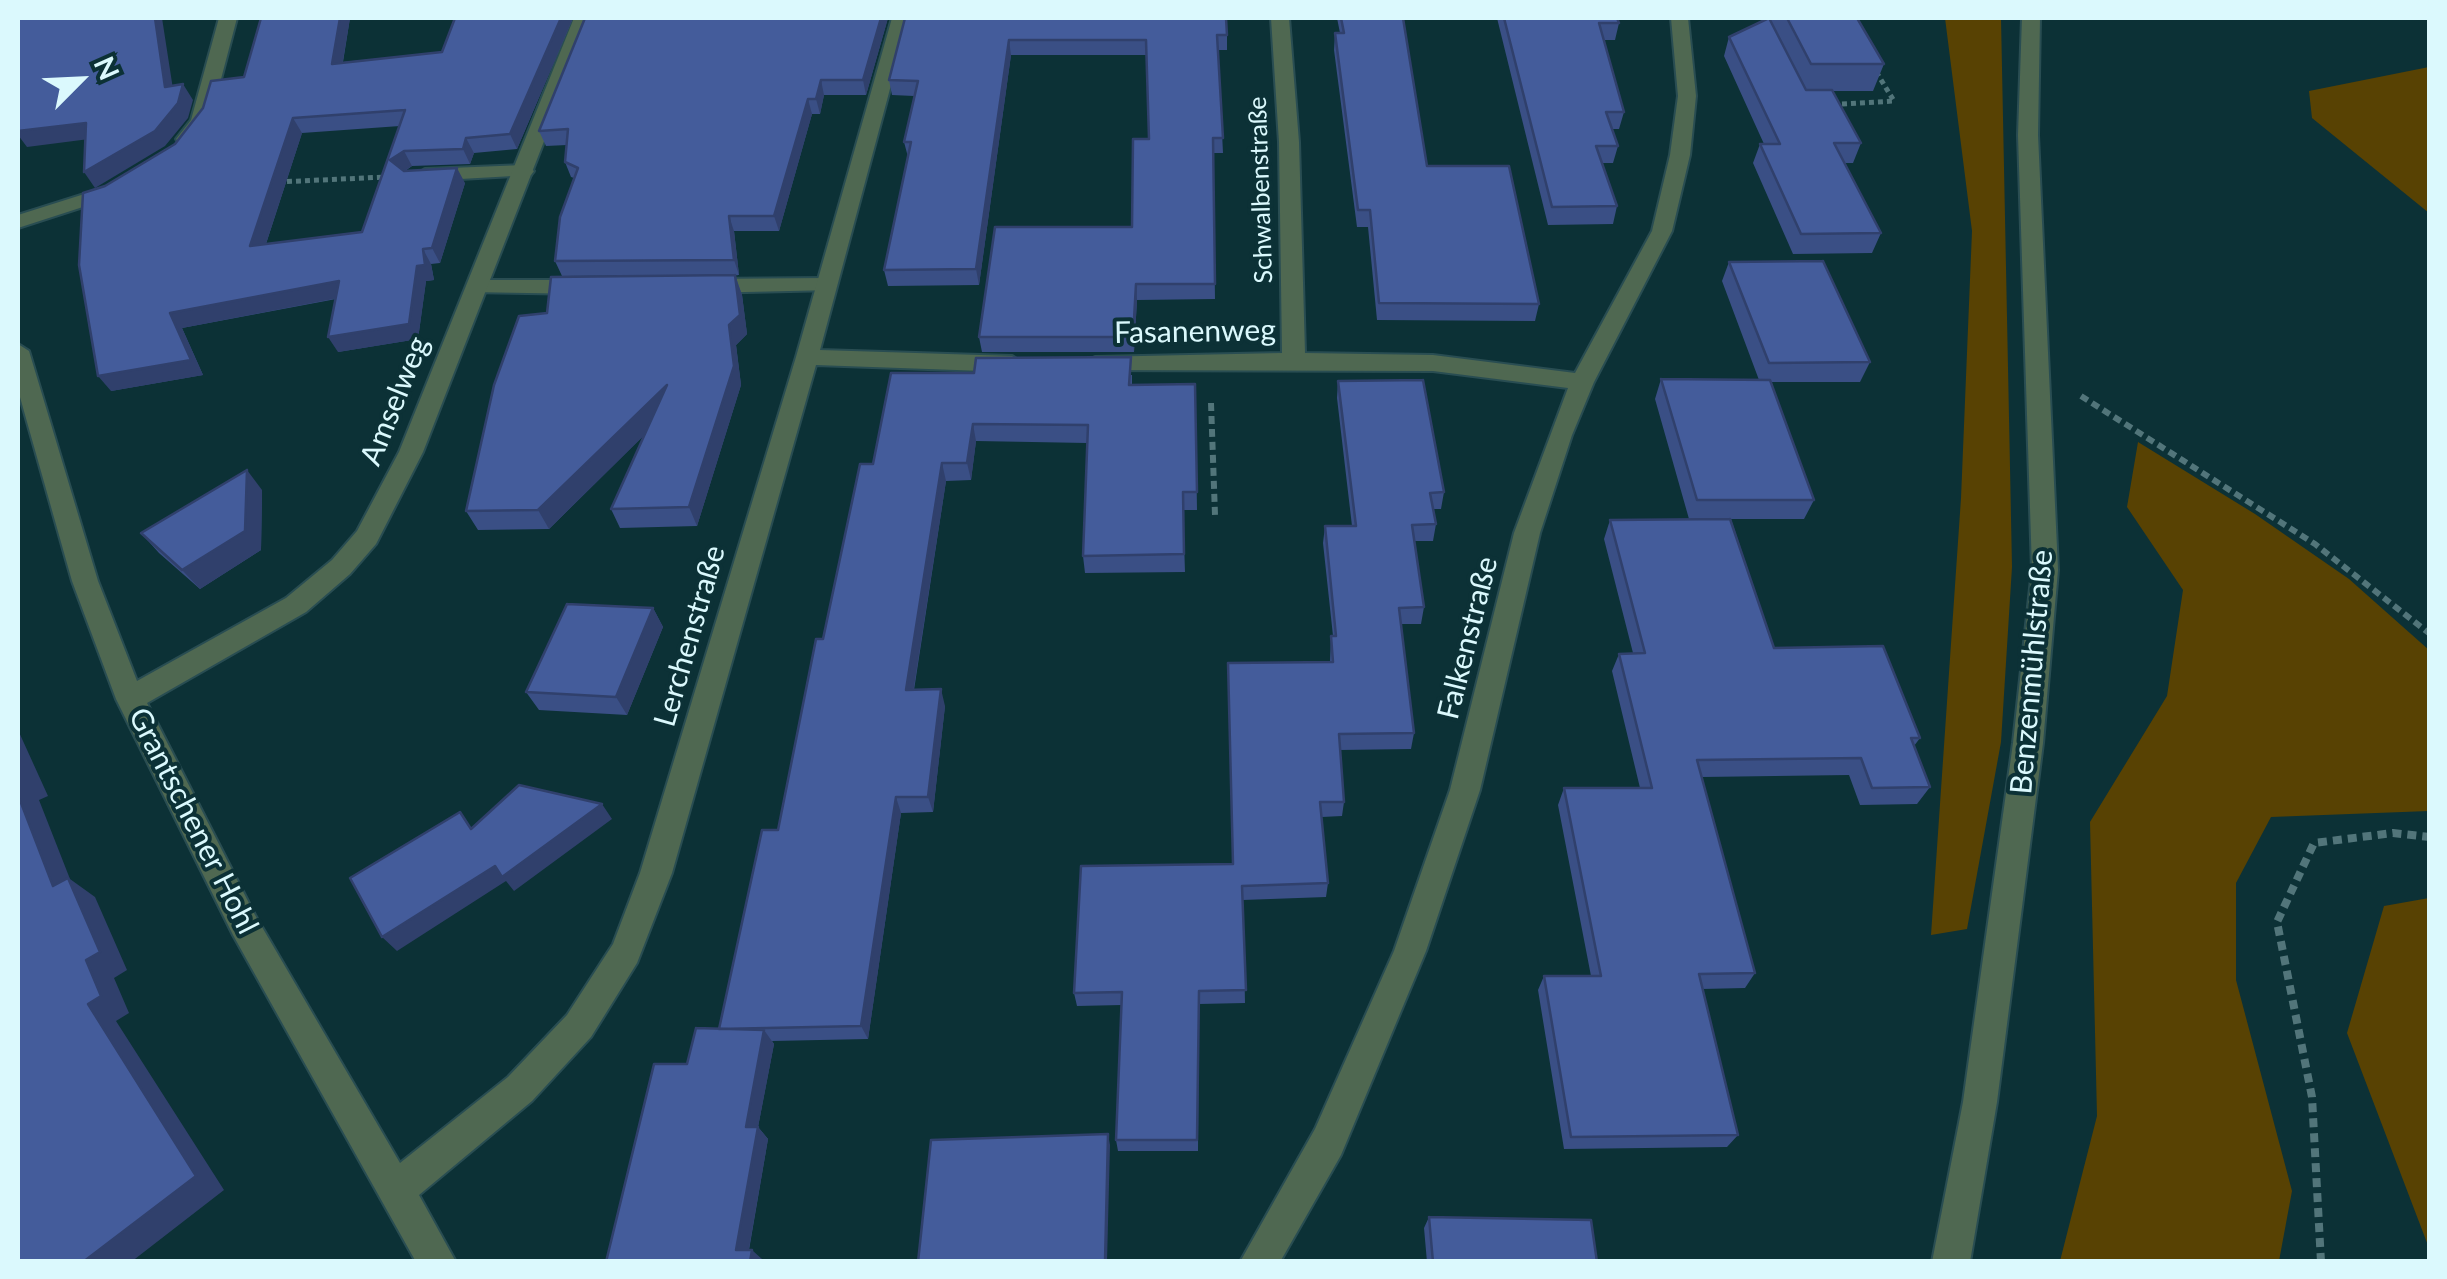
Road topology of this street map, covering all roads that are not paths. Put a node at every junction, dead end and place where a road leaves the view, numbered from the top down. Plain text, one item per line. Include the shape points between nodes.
1 (228, 18) edge
2 (583, 18) edge
3 (900, 18) edge
4 (1280, 18) edge
5 (1679, 18) edge
6 (2031, 18) edge
7 (175, 154) edge
8 (524, 171) junction
9 (412, 176) edge
10 (133, 182) edge
11 (18, 222) edge
12 (608, 286) edge
13 (686, 286) edge
14 (826, 286) junction
15 (477, 287) junction
16 (18, 351) edge
17 (807, 358) junction
18 (1294, 360) junction
19 (1041, 365) edge
20 (1078, 365) edge
21 (1582, 382) junction
22 (130, 699) junction
23 (398, 1188) junction
24 (437, 1262) edge
25 (1259, 1262) edge
26 (1951, 1262) edge

1 - 7 street via 200,120
2 - 8 street, Amselweg
3 - 14 street, Lerchenstraße
4 - 18 street, Schwalbenstraße
5 - 21 street, Falkenstraße via 1687,96 1662,231
6 - 26 street, Benzenmühlstraße via 2028,135 2045,570 1980,1102
8 - 9 street
8 - 15 street, Amselweg
10 - 11 street
12 - 15 street
13 - 14 street
14 - 17 street, Lerchenstraße
15 - 22 street, Amselweg via 396,484 367,537 296,605
16 - 22 street, Grantschener Hohl via 85,581
17 - 19 street
17 - 23 street, Lerchenstraße via 656,873 626,952 580,1026 520,1089
18 - 20 street, Fasanenweg
18 - 21 street, Fasanenweg via 1433,363
21 - 25 street, Falkenstraße via 1527,533 1465,790 1410,951 1328,1142
22 - 23 street, Grantschener Hohl via 244,925
23 - 24 street, Grantschener Hohl

